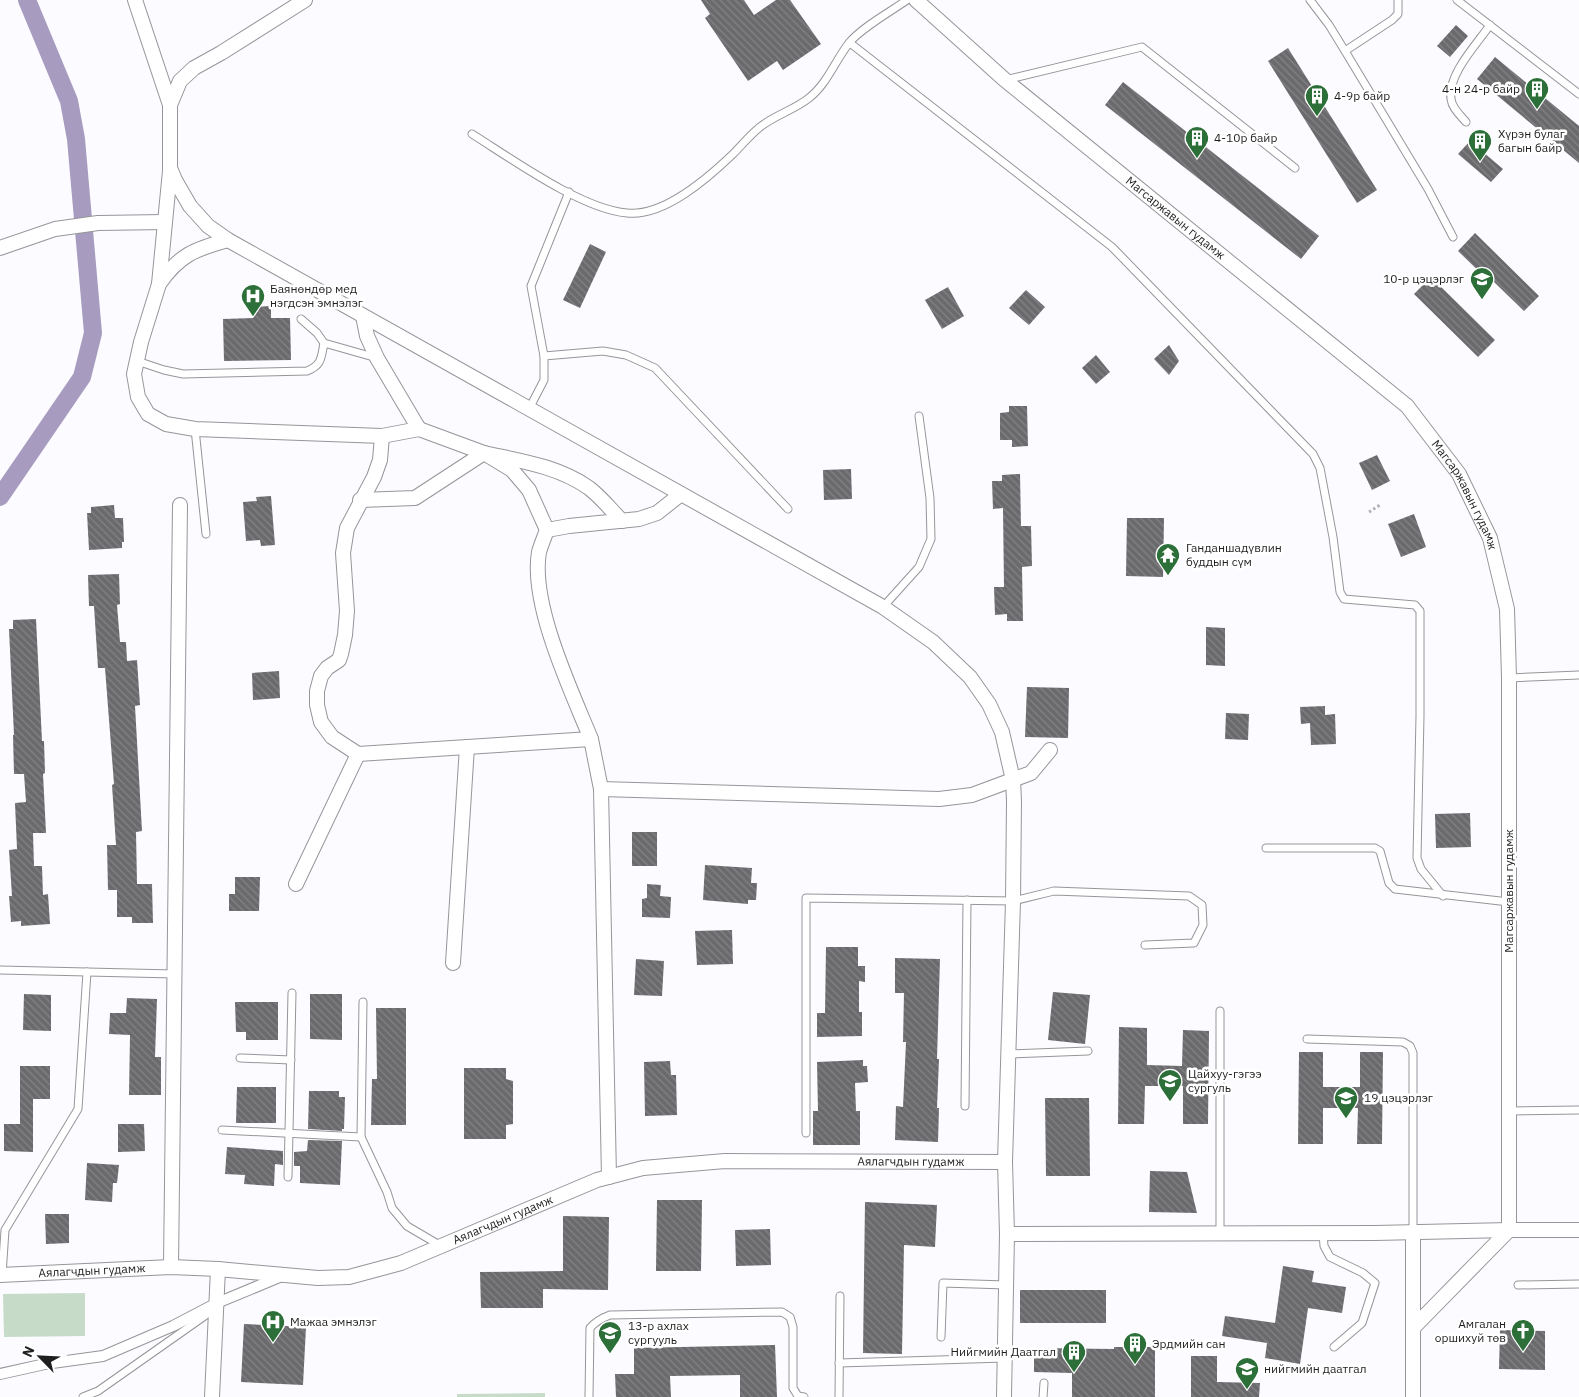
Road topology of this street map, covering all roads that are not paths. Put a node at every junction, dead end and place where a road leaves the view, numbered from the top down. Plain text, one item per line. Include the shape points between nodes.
1 (136, 0) edge
2 (305, 0) edge
3 (907, 0) edge
4 (916, 0) edge
5 (1310, 0) edge
6 (1398, 0) edge
7 (1457, 0) edge
8 (1490, 25) junction
9 (850, 42) junction
10 (1345, 52) junction
11 (1005, 80) junction
12 (1579, 94) edge
13 (170, 104) junction
14 (1466, 122) dead end
15 (472, 134) dead end
16 (170, 168) junction
17 (1295, 168) dead end
18 (569, 192) junction
19 (165, 222) junction
20 (1453, 237) dead end
21 (228, 240) junction
22 (0, 248) edge
23 (158, 284) junction
24 (363, 316) junction
25 (301, 319) dead end
26 (324, 343) junction
27 (544, 356) junction
28 (377, 358) junction
29 (137, 361) junction
30 (529, 409) junction
31 (919, 416) dead end
32 (195, 429) junction
33 (419, 429) junction
34 (382, 436) junction
35 (484, 454) junction
36 (681, 494) junction
37 (360, 500) junction
38 (180, 505) dead end
39 (788, 508) dead end
40 (622, 521) junction
41 (546, 530) junction
42 (206, 534) dead end
43 (883, 607) junction
44 (1579, 675) edge
45 (1509, 678) junction
46 (591, 739) junction
47 (467, 747) junction
48 (1050, 750) dead end
49 (358, 754) junction
50 (1013, 780) junction
51 (601, 789) junction
52 (1266, 848) dead end
53 (296, 884) dead end
54 (1443, 896) junction
55 (967, 900) junction
56 (1014, 900) junction
57 (1509, 902) junction
58 (1145, 945) dead end
59 (453, 963) dead end
60 (0, 970) edge
61 (87, 972) junction
62 (175, 974) junction
63 (292, 993) dead end
64 (363, 1002) dead end
65 (1220, 1011) dead end
66 (1307, 1039) dead end
67 (1088, 1051) dead end
68 (1008, 1054) junction
69 (240, 1058) dead end
70 (291, 1060) junction
71 (965, 1106) dead end
72 (1579, 1110) edge
73 (1509, 1111) junction
74 (222, 1130) dead end
75 (806, 1133) dead end
76 (289, 1134) junction
77 (360, 1137) junction
78 (1005, 1162) junction
79 (288, 1177) dead end
80 (609, 1177) junction
81 (1510, 1230) junction
82 (1579, 1230) edge
83 (1413, 1232) junction
84 (1220, 1233) junction
85 (1323, 1233) junction
86 (1007, 1234) junction
87 (441, 1246) junction
88 (171, 1267) junction
89 (218, 1269) junction
90 (1, 1275) edge
91 (285, 1275) junction
92 (1579, 1284) edge
93 (1006, 1285) junction
94 (1518, 1285) dead end
95 (840, 1296) dead end
96 (217, 1305) junction
97 (1413, 1328) junction
98 (941, 1337) dead end
99 (1334, 1347) dead end
100 (1005, 1358) junction
101 (839, 1364) junction
102 (0, 1374) edge
103 (1044, 1383) dead end
104 (98, 1394) edge
105 (83, 1397) edge
106 (212, 1397) edge
107 (589, 1397) edge
108 (804, 1397) edge
109 (839, 1397) edge
110 (1004, 1397) edge
111 (1043, 1397) edge
112 (1412, 1397) edge

1 - 13 street
2 - 13 street via 194,68 180,81
3 - 9 lane
4 - 11 street, Магсаржавын гудамж
5 - 10 lane
6 - 10 lane via 1398,14 1392,20
7 - 8 lane
8 - 12 lane
8 - 14 lane via 1458,70 1452,86 1451,99
9 - 18 lane via 825,81 808,99 762,125 720,167 666,205 628,214 600,208
9 - 54 lane via 1112,247 1314,454 1320,468 1340,592 1344,599 1415,605 1420,611 1417,858 1421,869
10 - 20 lane via 1428,189
11 - 17 lane via 1142,47
11 - 45 street, Магсаржавын гудамж via 1407,406 1459,474 1490,538 1506,609
13 - 16 street
15 - 18 lane
16 - 19 street
16 - 21 street via 190,206 208,226
18 - 27 lane via 531,286
19 - 22 street via 98,223 55,229
19 - 23 street
21 - 23 street via 205,246 181,258
21 - 24 street
23 - 29 street
24 - 28 street via 367,336
24 - 30 street
25 - 26 lane
26 - 28 lane
26 - 29 lane via 321,359 316,367 307,371 183,374
27 - 30 lane via 544,380
27 - 39 lane via 603,351 626,355 655,368
28 - 33 street
29 - 32 street via 134,374 138,397 148,414 166,424
30 - 36 street
31 - 43 lane via 930,498 930,539 919,567
32 - 34 street
32 - 42 lane
33 - 34 street
33 - 35 street
34 - 37 street via 380,460
35 - 37 street via 415,498
35 - 40 street via 561,472 589,488
35 - 41 street via 512,470 529,490
36 - 40 street via 657,513
36 - 43 street
37 - 49 street via 347,528 343,553 347,611 341,654 339,660 321,676 316,705 321,722 332,737
38 - 62 street
40 - 41 street
41 - 46 street via 539,552 538,579 544,613
43 - 50 street via 933,642 970,677 989,704 1002,732
44 - 45 lane
45 - 57 street, Магсаржавын гудамж
46 - 47 street
46 - 51 street
47 - 49 street
47 - 59 street
48 - 50 street via 1031,772
49 - 53 street
50 - 51 street via 972,795 939,798
50 - 56 street
51 - 80 street
52 - 54 lane via 1375,848 1380,851 1389,883 1395,889
54 - 57 lane
55 - 56 lane
55 - 71 lane
55 - 75 lane via 806,898
56 - 58 lane via 1054,890 1188,896 1202,904 1204,925 1194,943
56 - 68 street
57 - 73 street, Магсаржавын гудамж
60 - 61 lane
61 - 62 lane
61 - 90 lane via 78,1109 5,1230
62 - 88 street
63 - 70 lane
64 - 77 lane
65 - 84 lane
66 - 83 lane via 1403,1042 1410,1046 1413,1053
67 - 68 lane
68 - 78 street
69 - 70 lane
70 - 76 lane
72 - 73 lane
73 - 81 street, Магсаржавын гудамж
74 - 76 lane
76 - 77 lane
76 - 79 lane
77 - 87 lane via 392,1208 408,1226
78 - 80 street, Аялагчдын гудамж via 725,1161 643,1168
78 - 86 street
80 - 87 street, Аялагчдын гудамж
81 - 82 street
81 - 83 street
81 - 97 street
83 - 85 street
83 - 97 street
84 - 85 street
84 - 86 street
85 - 99 lane via 1324,1246 1330,1257 1363,1273 1375,1283 1362,1323
86 - 93 street
87 - 91 street, Аялагчдын гудамж via 401,1263 349,1277
88 - 89 street, Аялагчдын гудамж
88 - 90 street, Аялагчдын гудамж
89 - 91 street, Аялагчдын гудамж
89 - 96 street
91 - 96 street
92 - 94 lane
93 - 98 lane via 943,1283
93 - 100 street
95 - 101 lane
96 - 102 street via 103,1356
96 - 104 lane
96 - 106 street
97 - 112 street
100 - 101 lane
100 - 110 street
101 - 109 lane
103 - 111 lane
104 - 105 lane
107 - 108 lane via 590,1328 602,1318 610,1315 782,1312 790,1317 793,1327 793,1388 798,1396

